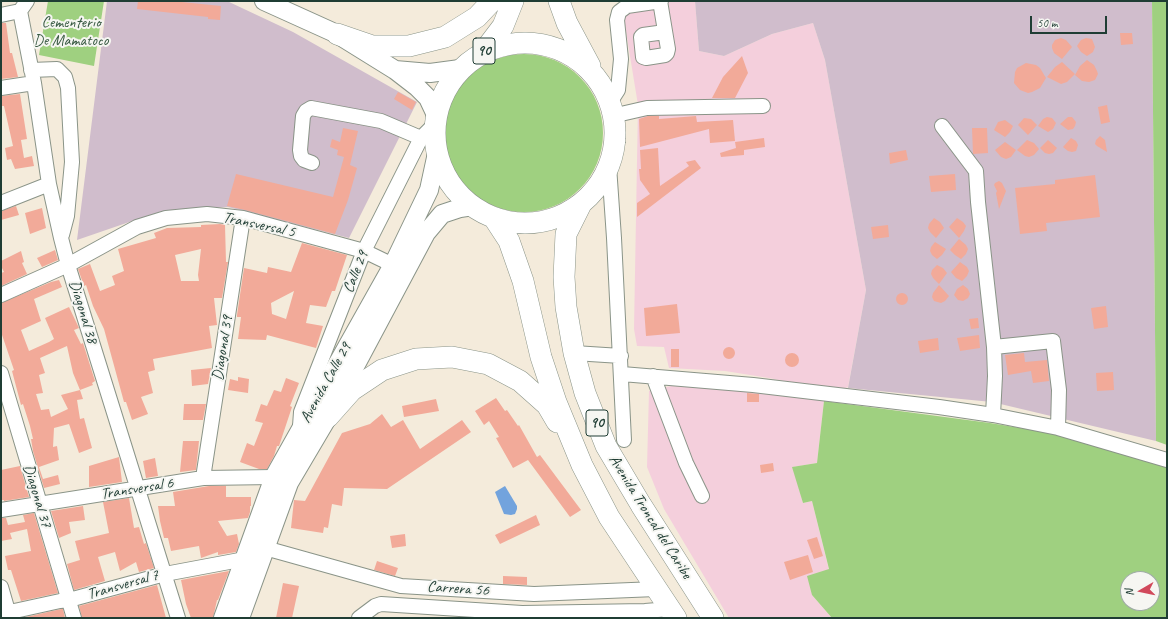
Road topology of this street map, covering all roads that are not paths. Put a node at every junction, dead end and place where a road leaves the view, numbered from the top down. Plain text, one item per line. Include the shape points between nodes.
1 (264, 1) edge
2 (492, 1) edge
3 (513, 1) edge
4 (559, 1) edge
5 (661, 1) edge
6 (23, 6) edge
7 (1, 15) edge
8 (665, 32) dead end
9 (337, 34) junction
10 (484, 51) junction
11 (460, 69) junction
12 (395, 70) junction
13 (594, 74) junction
14 (32, 76) junction
15 (1, 88) edge
16 (763, 106) dead end
17 (611, 110) junction
18 (431, 126) junction
19 (942, 126) dead end
20 (437, 153) junction
21 (312, 163) dead end
22 (609, 166) junction
23 (49, 184) junction
24 (1, 203) edge
25 (581, 204) junction
26 (472, 206) junction
27 (243, 218) junction
28 (494, 218) junction
29 (61, 238) junction
30 (364, 251) junction
31 (68, 265) junction
32 (393, 265) junction
33 (1, 295) edge
34 (994, 347) junction
35 (574, 353) junction
36 (620, 356) junction
37 (1, 373) edge
38 (622, 374) junction
39 (653, 376) junction
40 (993, 415) junction
41 (328, 418) junction
42 (1058, 428) junction
43 (301, 429) junction
44 (624, 440) dead end
45 (1167, 460) edge
46 (582, 465) junction
47 (274, 477) junction
48 (203, 478) junction
49 (138, 489) junction
50 (702, 496) dead end
51 (39, 504) junction
52 (1, 510) edge
53 (265, 548) junction
54 (245, 559) junction
55 (165, 574) junction
56 (1, 587) edge
57 (656, 589) junction
58 (69, 600) junction
59 (6, 614) edge
60 (673, 614) edge
61 (74, 618) edge
62 (178, 618) edge
63 (223, 618) edge
64 (240, 618) edge
65 (359, 618) edge
66 (713, 618) edge

1 - 9 main road
2 - 9 highway via 477,17 445,37 409,46 372,46
3 - 10 highway, 90 via 502,26
4 - 13 highway, 90 via 567,23
5 - 8 street
5 - 17 street via 628,6 619,12 617,20 621,59 618,90
6 - 7 street
6 - 14 street, Diagonal 38
9 - 12 main road
10 - 11 highway, 90
10 - 13 highway, 90 via 513,42 543,43 571,54
11 - 12 main road via 430,73
11 - 18 highway, 90 via 444,90
12 - 18 main road via 428,98
13 - 17 highway, 90 via 605,90
14 - 15 street
14 - 23 street, Diagonal 38
14 - 29 street via 57,69 65,77 68,88 72,162 67,216
16 - 17 street
17 - 22 highway, 90 via 615,128
18 - 20 highway, 90
18 - 21 street via 381,122 311,108 303,116 300,150 304,160
18 - 30 street, Calle 29
19 - 34 street via 976,171
20 - 26 highway, 90 via 444,173 457,192
20 - 32 main road, Avenida Calle 29 via 429,190
22 - 25 highway, 90 via 597,187
22 - 36 street
23 - 24 street
23 - 29 street, Diagonal 38
25 - 28 highway, 90 via 566,213 530,223
25 - 35 highway, Avenida Troncal del Caribe / 90 via 566,234 564,276 566,307
26 - 28 highway, 90
26 - 41 main road, Avenida Calle 29 via 442,214 426,234
27 - 30 street, Transversal 5
27 - 31 street, Transversal 5 via 207,214 166,218 138,227
27 - 48 street, Diagonal 39
28 - 46 highway, Avenida Troncal del Caribe / 90 via 509,241 523,281 541,357
29 - 31 street, Diagonal 38
30 - 32 street, Transversal 5
30 - 43 street, Calle 29 via 301,412
31 - 33 street, Transversal 5
31 - 49 street, Diagonal 38
32 - 43 main road, Avenida Calle 29
34 - 40 street
34 - 42 street via 1053,341 1059,390
35 - 36 street
35 - 66 highway, Avenida Troncal del Caribe / 90 via 585,393 606,446
36 - 38 street
37 - 51 street, Diagonal 37
38 - 39 street
38 - 44 street
39 - 40 street via 753,385
39 - 50 street via 686,463
40 - 42 street
41 - 46 highway via 352,390 382,370 416,358 452,356 488,364 520,381 546,405
41 - 53 main road, Avenida Calle 29 via 289,483
42 - 45 street
43 - 47 main road, Avenida Calle 29
46 - 57 highway, Avenida Troncal del Caribe / 90 via 609,517
47 - 48 street, Transversal 6
47 - 54 main road, Avenida Calle 29
48 - 49 street, Transversal 6
49 - 51 street, Transversal 6
49 - 55 street, Diagonal 38
51 - 52 street, Transversal 6
51 - 58 street, Diagonal 37
53 - 57 street, Carrera 56 via 401,586 534,594
53 - 64 main road, Avenida Calle 29
54 - 55 street, Transversal 7
54 - 63 main road, Avenida Calle 29
55 - 58 street, Transversal 7
55 - 62 street, Diagonal 38
56 - 59 street
57 - 60 highway, Avenida Troncal del Caribe / 90
58 - 59 street, Transversal 7
58 - 61 street, Diagonal 37
60 - 65 street via 645,611 522,613 381,604

